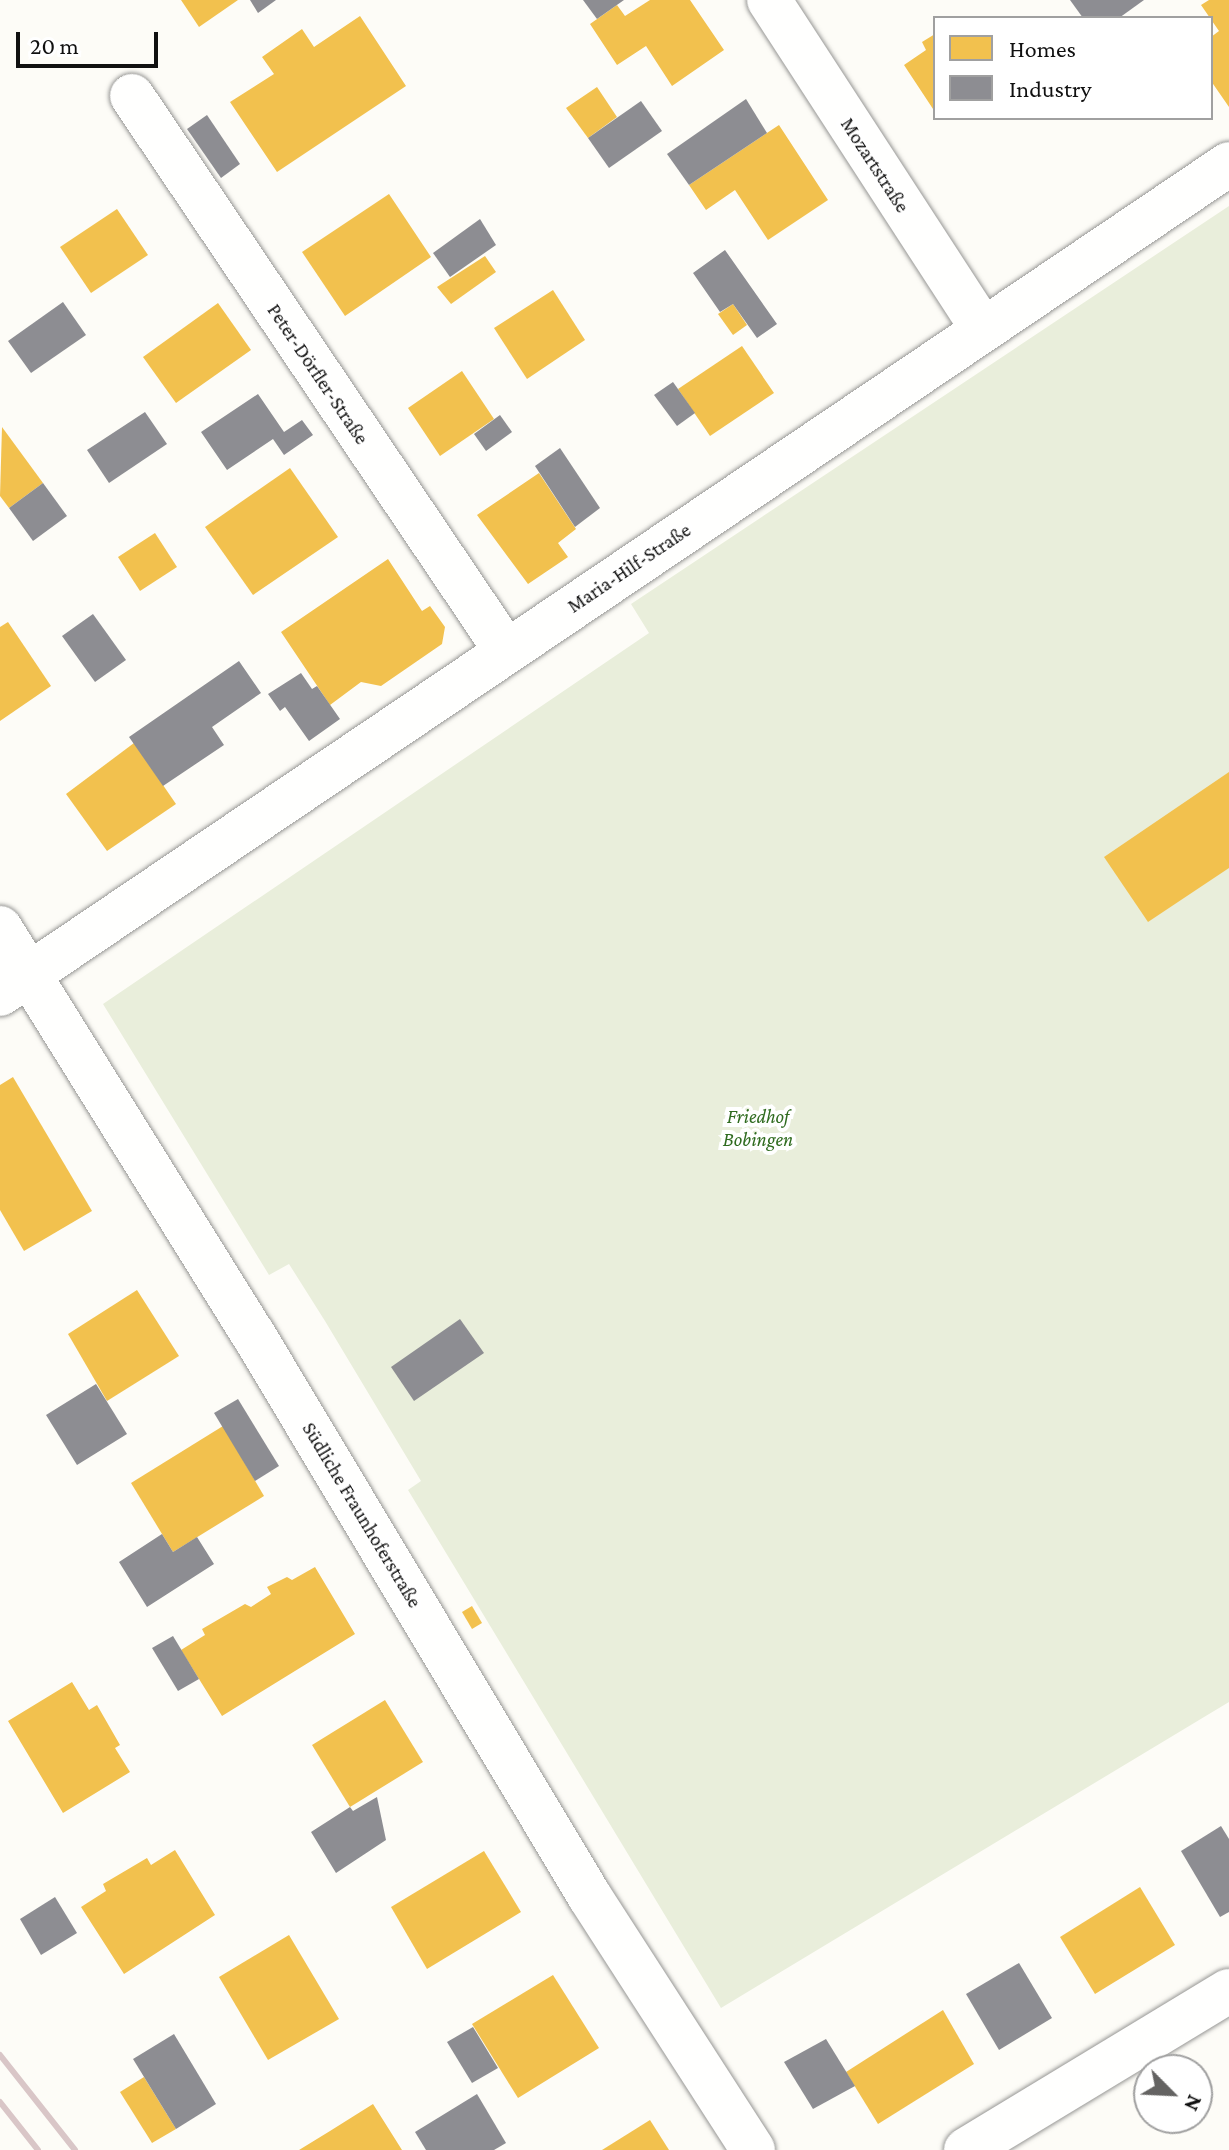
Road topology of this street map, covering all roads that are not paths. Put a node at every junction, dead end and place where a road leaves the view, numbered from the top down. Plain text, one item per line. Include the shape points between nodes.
1 (769, 0) edge
2 (132, 96) dead end
3 (1229, 164) edge
4 (983, 330) junction
5 (506, 651) junction
6 (0, 928) edge
7 (15, 983) edge
8 (1229, 1991) edge
9 (753, 2150) edge
10 (966, 2150) edge

1 - 4 street, Mozartstraße
2 - 5 street, Peter-Dörfler-Straße
3 - 4 street, Maria-Hilf-Straße
4 - 5 street, Maria-Hilf-Straße
5 - 7 street, Maria-Hilf-Straße
6 - 7 street, Südliche Fraunhoferstraße
7 - 9 street, Südliche Fraunhoferstraße via 307,1422 590,1897
8 - 10 street

